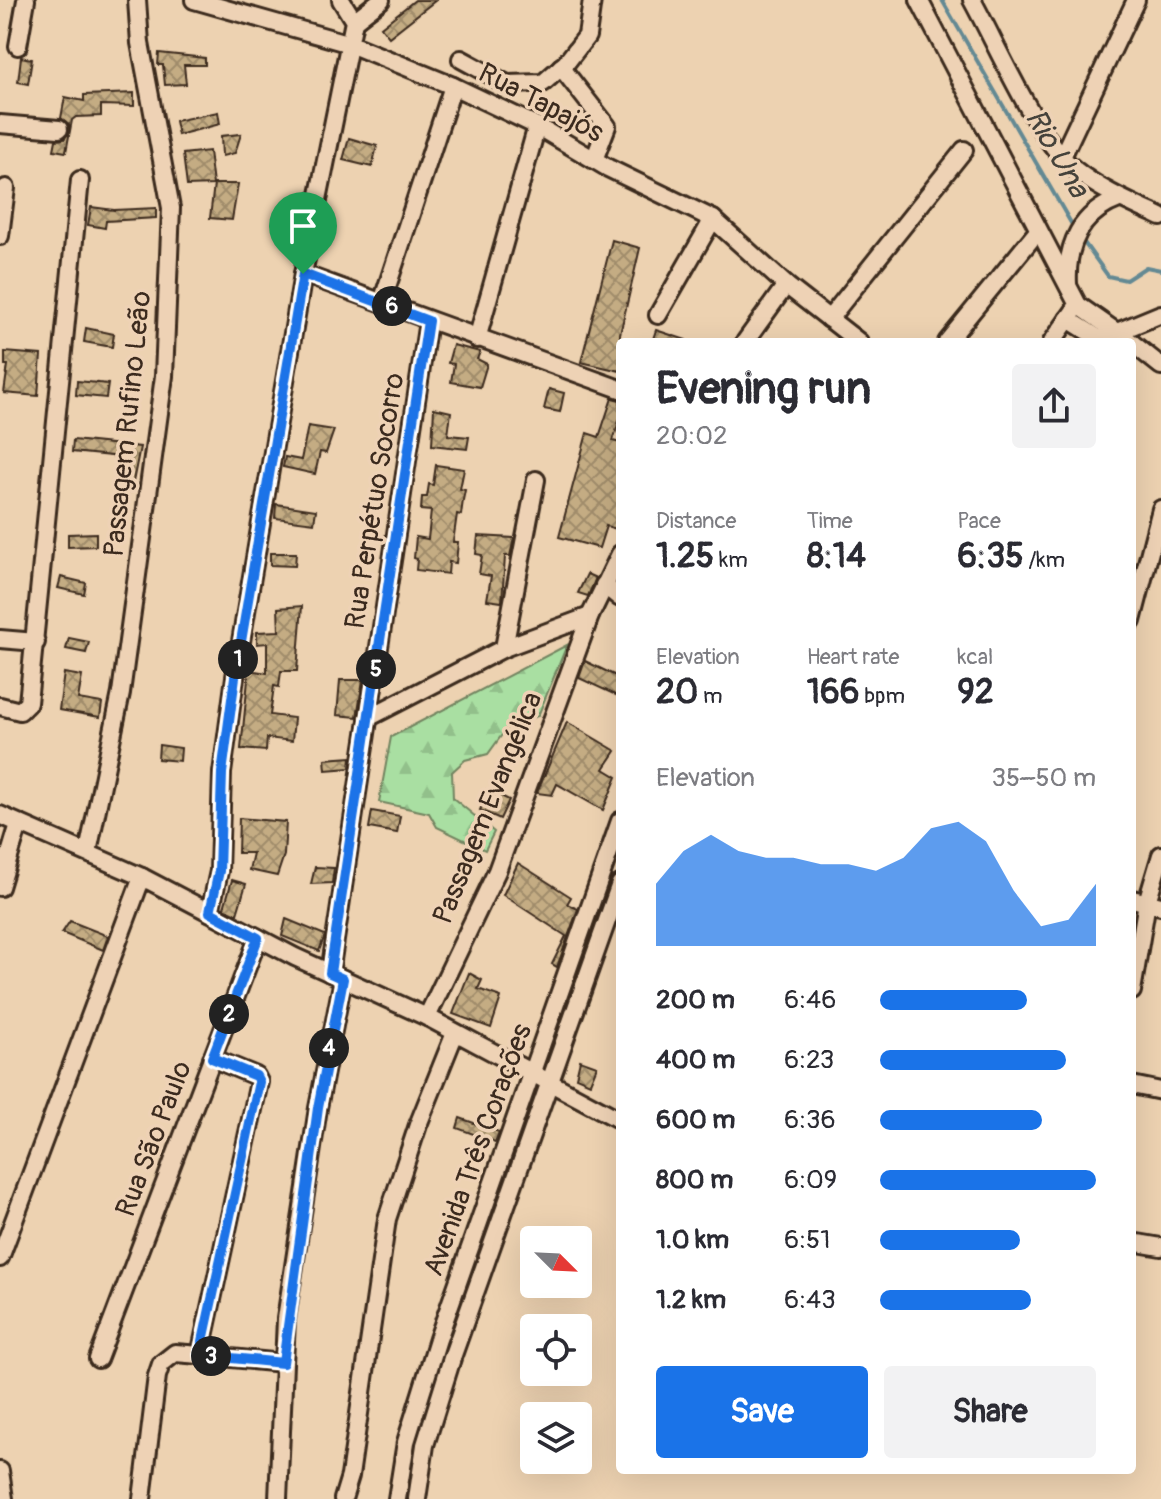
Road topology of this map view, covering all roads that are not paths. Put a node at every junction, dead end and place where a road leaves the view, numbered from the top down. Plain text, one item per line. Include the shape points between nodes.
1 (26, 0) edge
2 (137, 0) edge
3 (194, 0) edge
4 (341, 0) edge
5 (381, 0) edge
6 (592, 0) edge
7 (919, 0) edge
8 (972, 0) edge
9 (1136, 0) edge
10 (354, 21) junction
11 (350, 44) junction
12 (18, 46) dead end
13 (461, 59) dead end
14 (561, 67) junction
15 (453, 86) junction
16 (0, 124) edge
17 (537, 126) junction
18 (59, 129) dead end
19 (964, 150) dead end
20 (1062, 157) junction
21 (594, 160) junction
22 (80, 180) dead end
23 (3, 197) edge
24 (1119, 199) junction
25 (1161, 217) edge
26 (713, 219) junction
27 (1037, 232) junction
28 (0, 236) edge
29 (303, 274) junction
30 (786, 285) junction
31 (1068, 286) junction
32 (382, 302) junction
33 (1161, 302) edge
34 (1073, 312) junction
35 (658, 315) dead end
36 (1155, 315) edge
37 (829, 319) junction
38 (428, 321) junction
39 (1116, 330) junction
40 (748, 338) edge
41 (854, 338) edge
42 (950, 338) edge
43 (1055, 338) edge
44 (1093, 338) edge
45 (1099, 338) edge
46 (1127, 338) edge
47 (477, 339) junction
48 (1136, 345) edge
49 (1161, 366) edge
50 (616, 388) edge
51 (536, 480) dead end
52 (1161, 509) edge
53 (616, 562) edge
54 (604, 585) junction
55 (616, 595) edge
56 (1136, 606) edge
57 (590, 616) junction
58 (0, 639) edge
59 (36, 642) junction
60 (504, 648) junction
61 (0, 706) edge
62 (368, 718) junction
63 (0, 815) edge
64 (19, 824) junction
65 (616, 833) edge
66 (88, 852) junction
67 (1161, 855) edge
68 (142, 877) junction
69 (0, 887) edge
70 (616, 895) edge
71 (1146, 906) edge
72 (210, 912) junction
73 (258, 938) junction
74 (1136, 967) edge
75 (337, 976) junction
76 (427, 1017) junction
77 (455, 1033) junction
78 (212, 1058) junction
79 (533, 1074) junction
80 (550, 1083) junction
81 (1136, 1086) edge
82 (1161, 1091) edge
83 (616, 1118) edge
84 (1136, 1243) edge
85 (1161, 1247) edge
86 (0, 1258) edge
87 (200, 1355) junction
88 (98, 1359) dead end
89 (283, 1363) junction
90 (0, 1471) edge
91 (398, 1492) edge
92 (418, 1493) edge
93 (4, 1499) edge
94 (142, 1499) edge
95 (278, 1499) edge
96 (343, 1499) edge

1 - 12 street
2 - 66 street, Passagem Rufino Leão via 171,208 164,376 121,693
3 - 11 street, Rua Tapajós
4 - 10 street
5 - 10 street
6 - 14 street via 587,36
7 - 27 street
8 - 20 street
9 - 20 street
10 - 11 street
11 - 15 street, Rua Tapajós
11 - 29 street
13 - 14 street via 507,84 543,83
14 - 21 street via 607,126
15 - 17 street, Rua Tapajós
15 - 32 street
16 - 18 street
17 - 21 street, Rua Tapajós
17 - 47 street
19 - 37 street
20 - 24 street
21 - 26 street, Rua Tapajós
22 - 59 street
23 - 28 street
24 - 25 street
24 - 31 street via 1087,216 1069,251
26 - 30 street, Rua Tapajós
26 - 35 street
27 - 31 street
27 - 42 street
29 - 32 street
29 - 72 street via 233,690 222,773 219,871
30 - 37 street, Rua Tapajós
30 - 40 street
31 - 34 street
32 - 38 street
33 - 36 street
34 - 39 street
34 - 43 street
34 - 44 street
36 - 39 street
37 - 41 street, Rua Tapajós
38 - 47 street
38 - 62 street, Rua Perpétuo Socorro
39 - 45 street
39 - 46 street
47 - 50 street
48 - 49 street
51 - 60 street
52 - 56 street
53 - 54 street, Passagem Evangélica
54 - 55 street
54 - 57 street, Passagem Evangélica
57 - 60 street, Passagem Evangélica
57 - 76 street, Passagem Evangélica via 497,871
58 - 59 street
59 - 61 street via 28,703 20,711
60 - 62 street, Passagem Evangélica
62 - 75 street, Rua Perpétuo Socorro
63 - 64 street
64 - 66 street
64 - 69 street
65 - 79 street, Avenida Três Corações
66 - 68 street
67 - 71 street
68 - 72 street
68 - 86 street
70 - 80 street, Avenida Três Corações
71 - 74 street
72 - 73 street
73 - 75 street
73 - 78 street, Rua São Paulo
75 - 76 street
75 - 89 street, Rua Perpétuo Socorro
76 - 77 street
77 - 79 street
77 - 96 street via 387,1219
78 - 87 street via 259,1082
78 - 88 street, Rua São Paulo
79 - 80 street
79 - 91 street, Avenida Três Corações via 434,1352 406,1442
80 - 83 street
80 - 92 street, Avenida Três Corações via 453,1355 425,1445
81 - 82 street
84 - 85 street
87 - 89 street
87 - 94 street via 175,1353 161,1364
89 - 95 street, Rua Perpétuo Socorro
90 - 93 street
91 - 92 street

